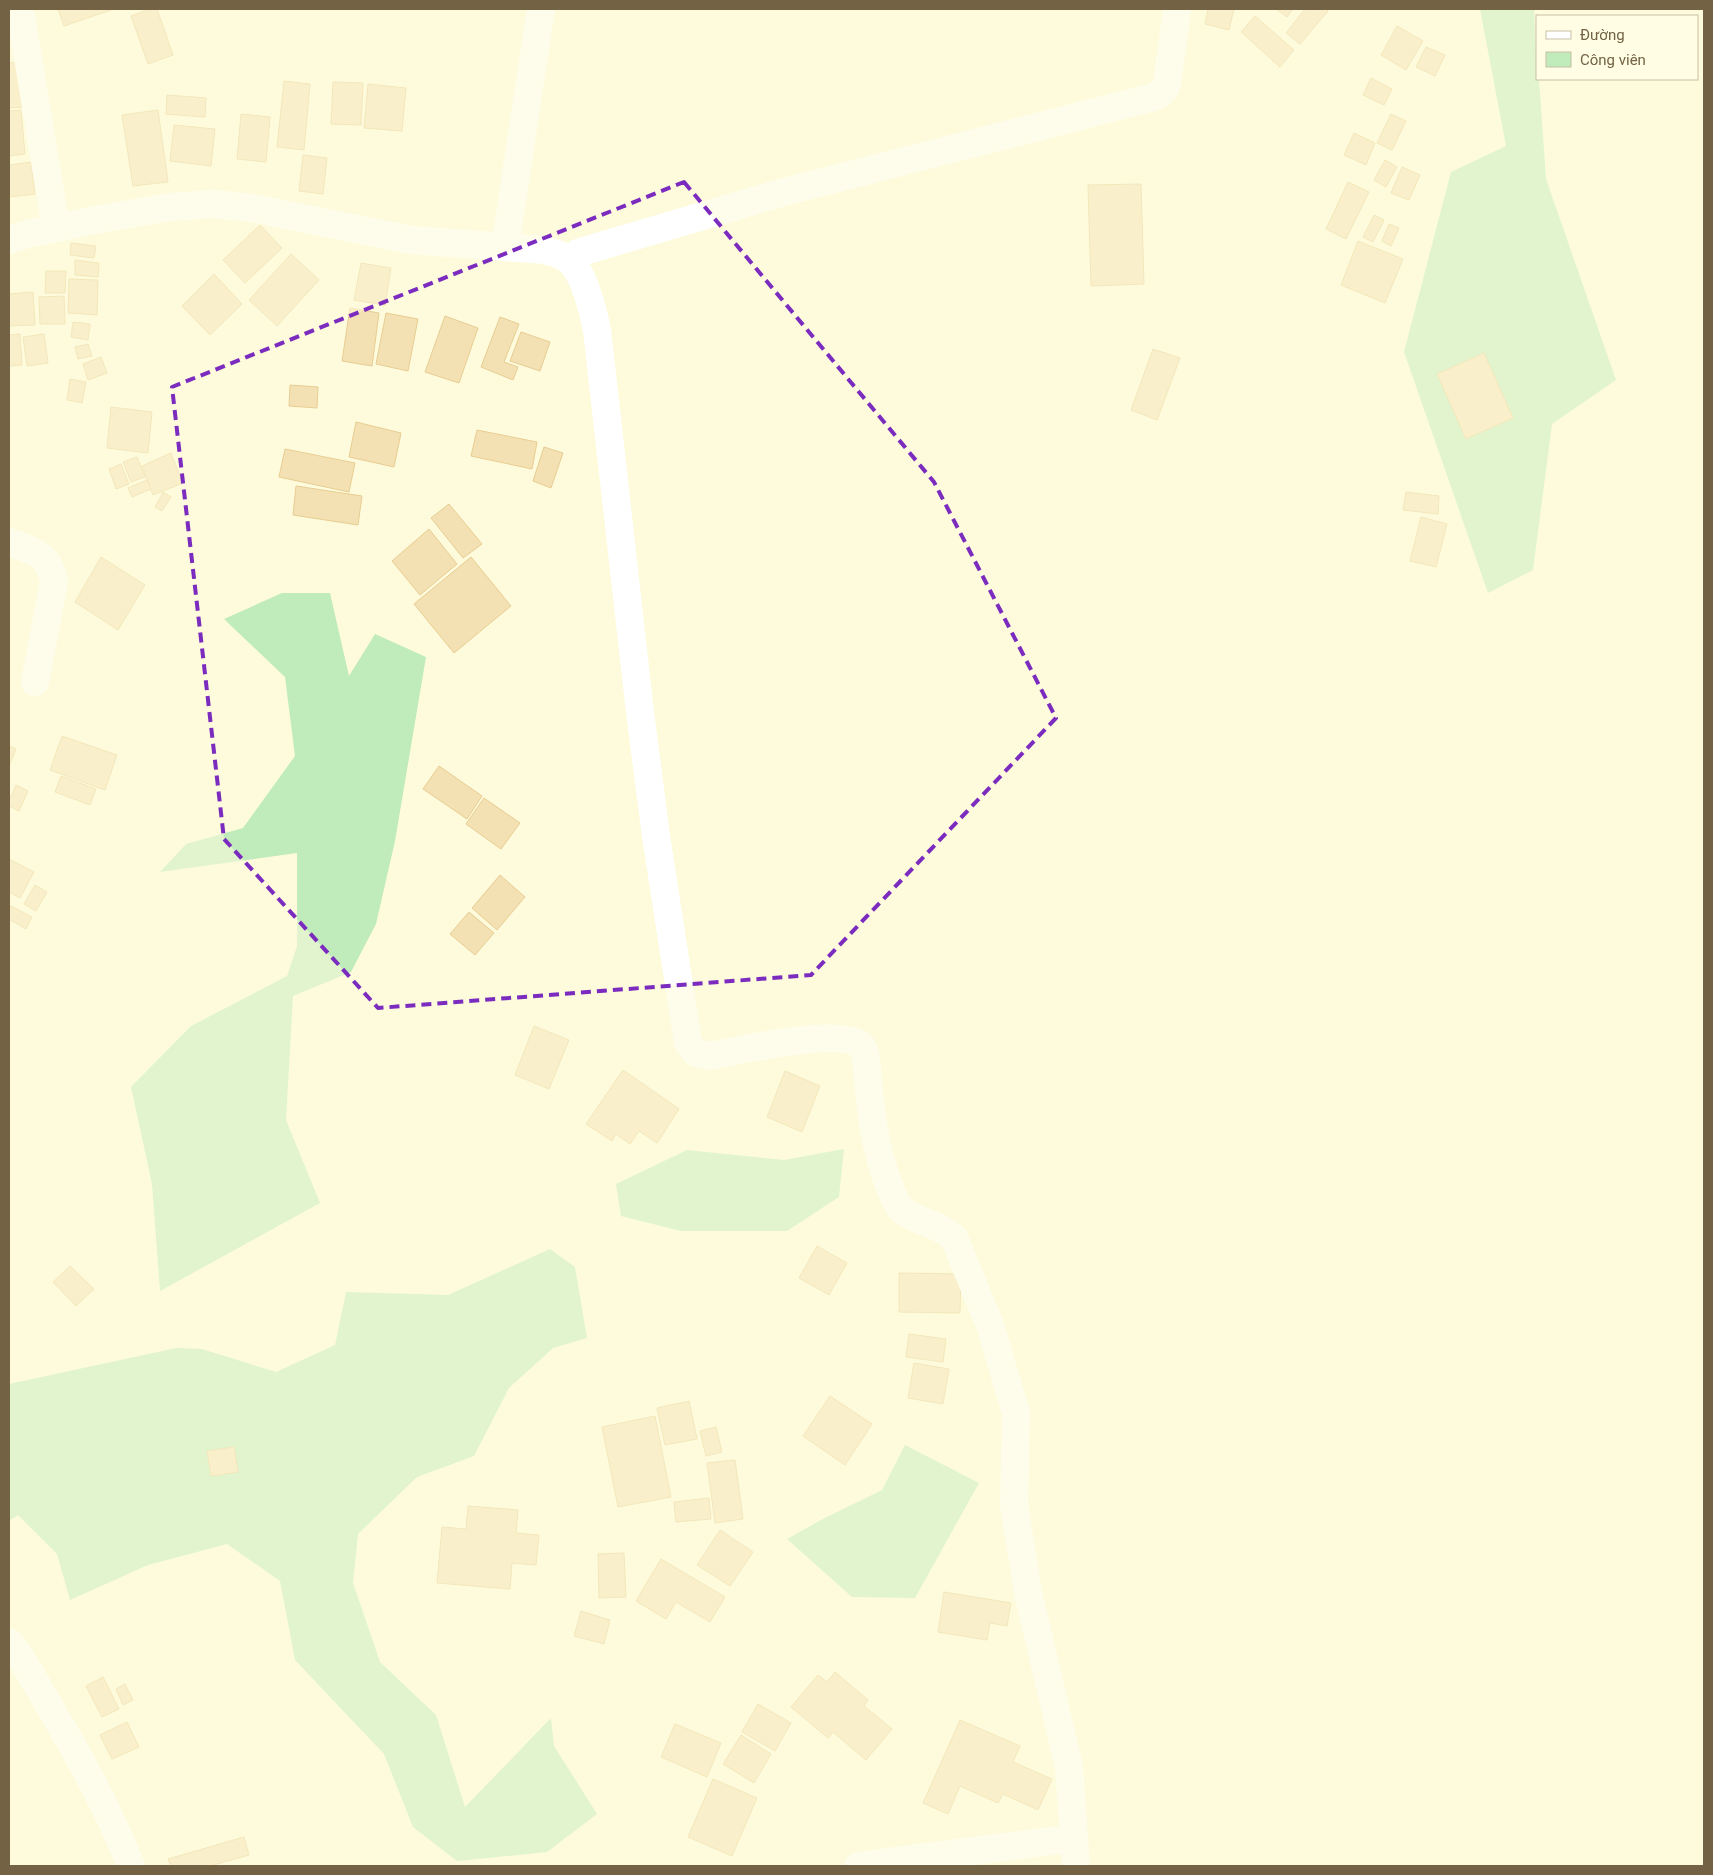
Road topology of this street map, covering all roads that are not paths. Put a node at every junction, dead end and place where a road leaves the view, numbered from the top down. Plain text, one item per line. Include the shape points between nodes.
1 (20, 9) edge
2 (541, 9) edge
3 (1177, 9) edge
4 (56, 228) junction
5 (9, 240) edge
6 (504, 247) junction
7 (570, 261) junction
8 (9, 542) edge
9 (35, 682) dead end
10 (9, 1642) edge
11 (1074, 1838) junction
12 (131, 1866) edge
13 (858, 1866) edge
14 (1076, 1866) edge

1 - 4 street
2 - 6 street
3 - 7 street via 1167,84 1154,98 784,192 584,251
4 - 5 street
4 - 6 street via 170,207 213,204 252,208 411,240
6 - 7 street via 545,250
7 - 11 street via 585,286 597,330 640,712 688,1043 696,1053 710,1056 826,1038 848,1040 863,1048 880,1164 894,1197 899,1207 913,1218 947,1231 954,1238 990,1325 1013,1401 1016,1414 1014,1505 1028,1592 1069,1767
8 - 9 street via 38,553 52,570 54,582
10 - 12 street via 98,1792
11 - 13 street
11 - 14 street

